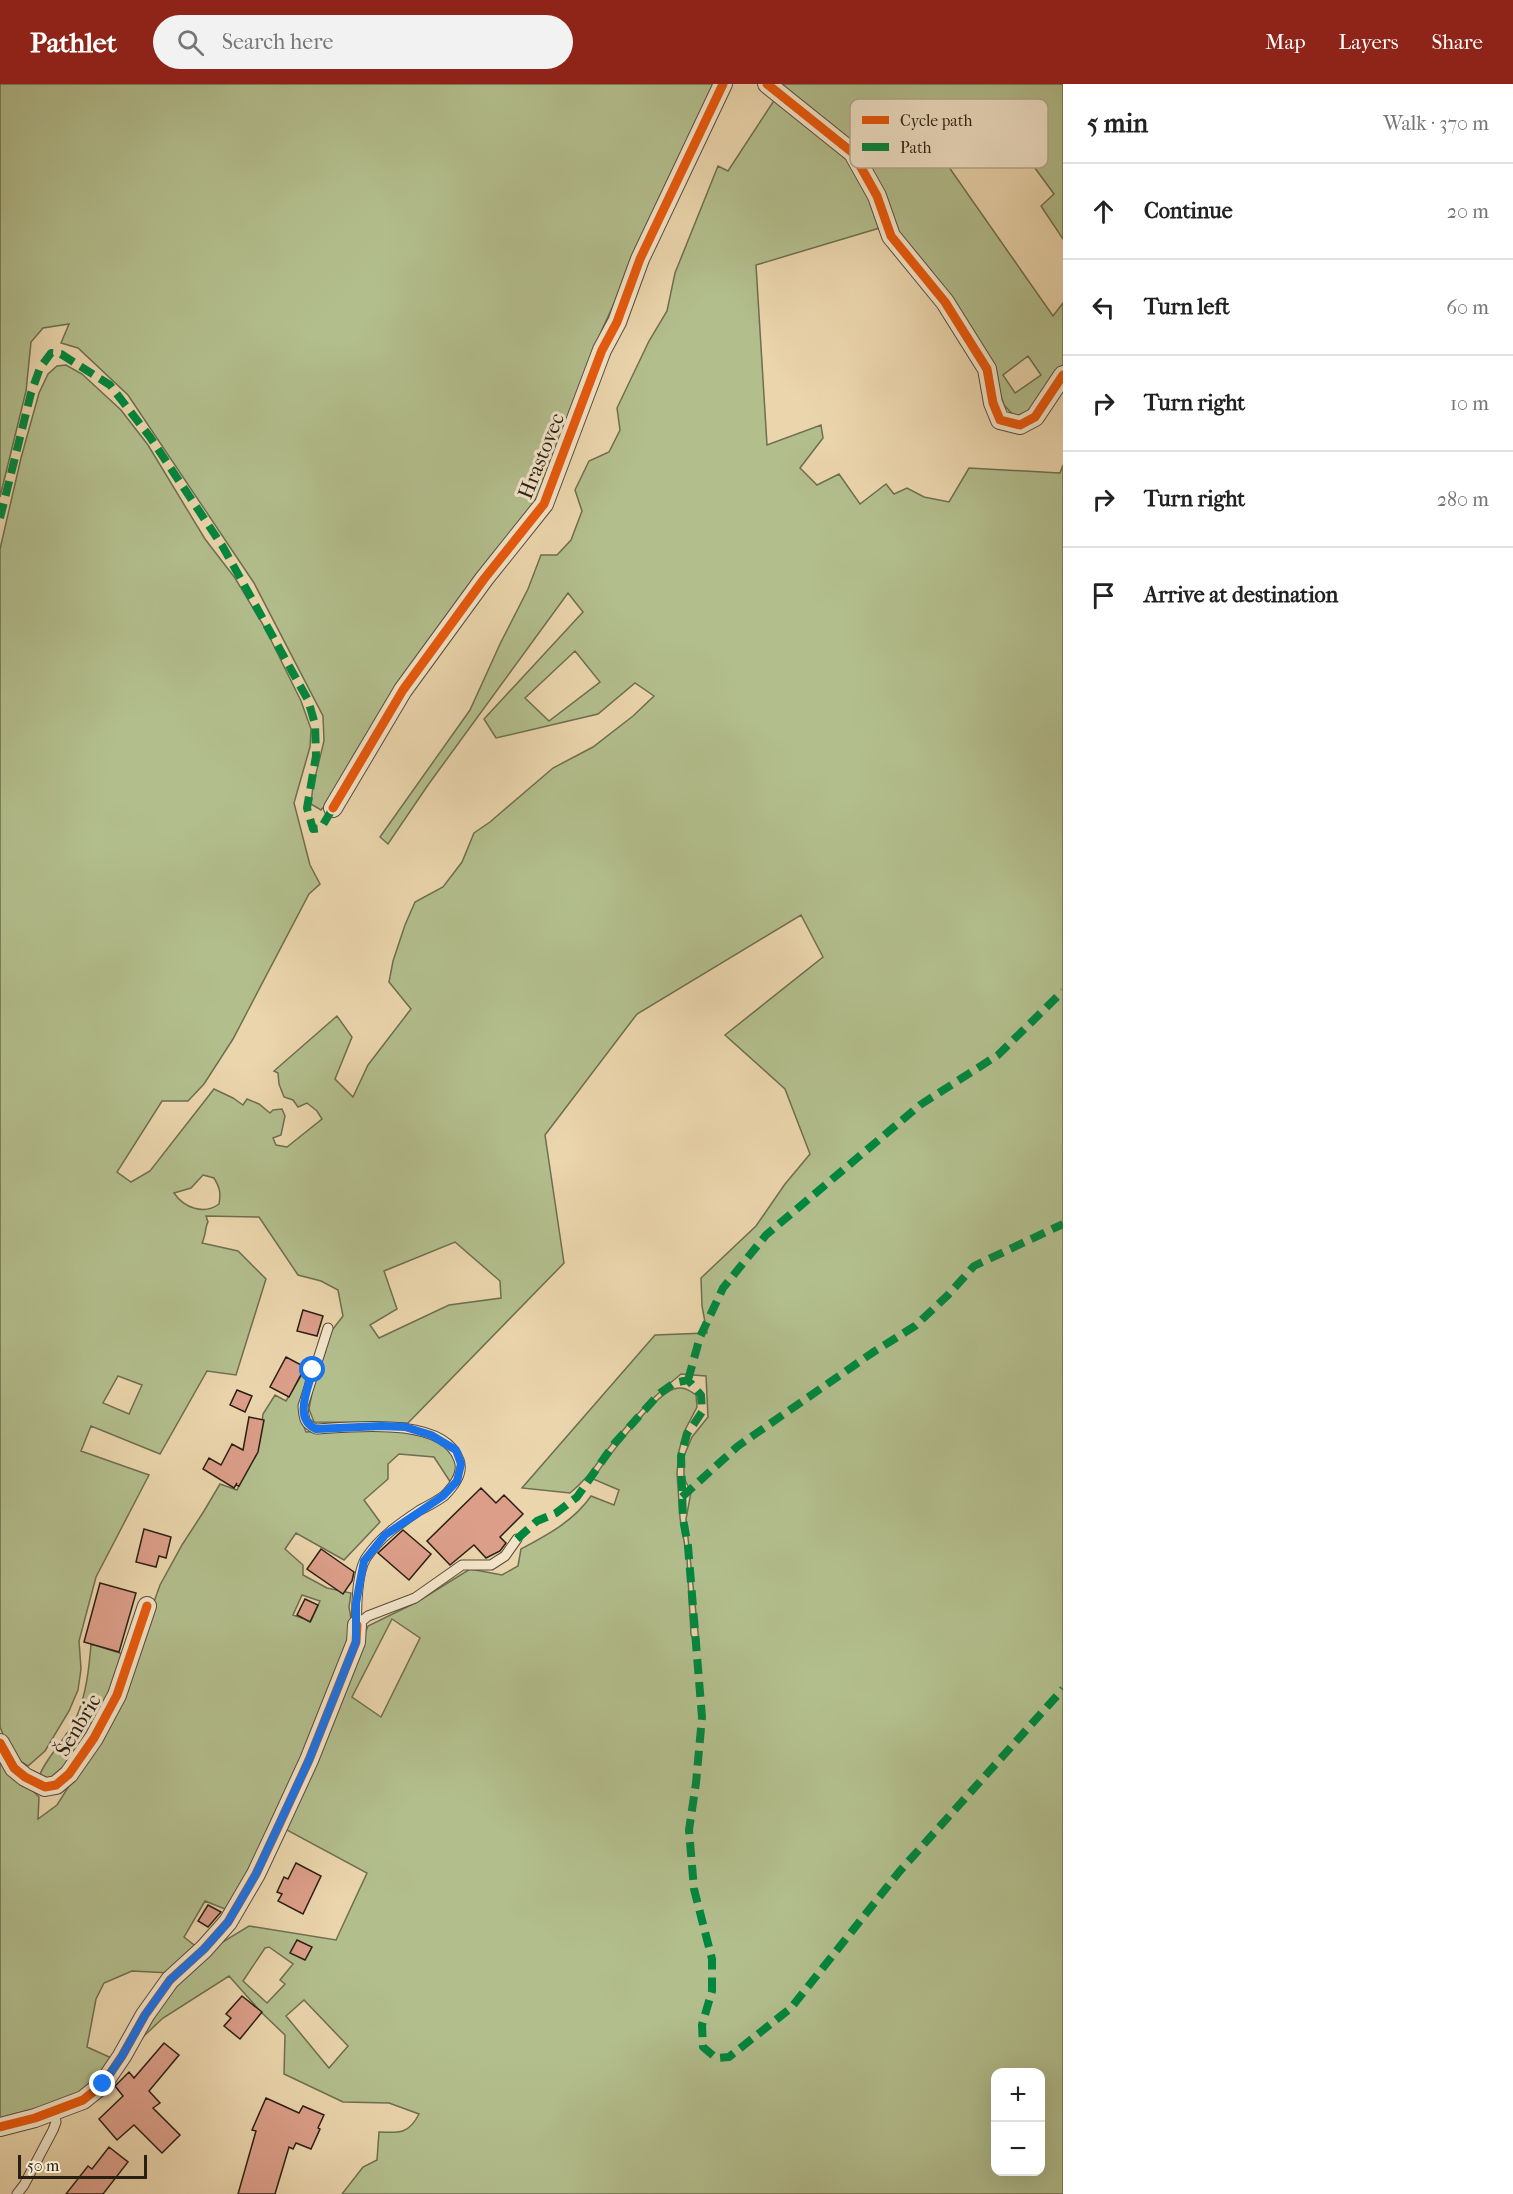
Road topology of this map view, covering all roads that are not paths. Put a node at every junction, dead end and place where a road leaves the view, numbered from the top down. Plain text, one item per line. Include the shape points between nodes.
1 (723, 84) edge
2 (768, 84) edge
3 (850, 151) edge
4 (861, 168) edge
5 (1063, 375) edge
6 (333, 808) dead end
7 (328, 1328) dead end
8 (517, 1539) dead end
9 (147, 1606) dead end
10 (357, 1625) junction
11 (0, 1743) edge
12 (54, 2110) junction
13 (0, 2127) edge
14 (17, 2194) edge

1 - 6 street, Hrastovec via 640,260 544,504 403,690
2 - 3 street
4 - 5 street via 877,196 891,236 945,302 987,369 1000,420 1020,424 1035,417
7 - 10 lane via 303,1406 309,1426 405,1427 431,1435 456,1450 461,1464 457,1481 443,1496 385,1535 364,1561 356,1603
8 - 10 lane via 505,1556 491,1565 462,1565 415,1598 368,1616
9 - 11 street, Šenbric via 117,1695 69,1774 56,1785 35,1782 14,1768
10 - 12 street via 356,1642 309,1760 256,1874 228,1922 170,1980 103,2084 83,2100
12 - 13 street
12 - 14 lane via 53,2130

